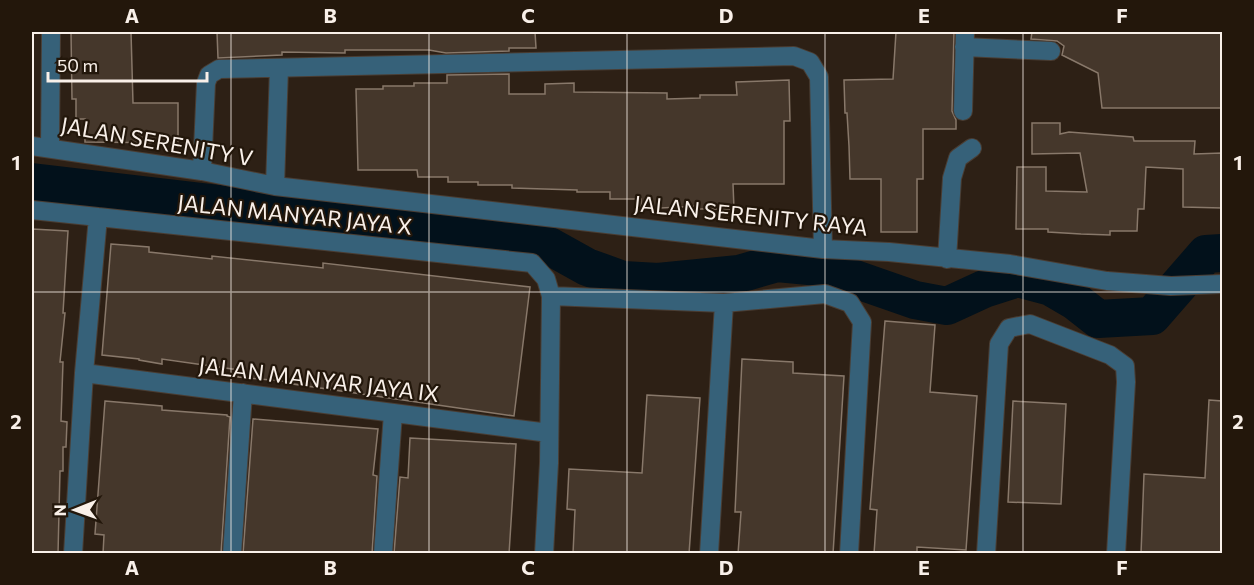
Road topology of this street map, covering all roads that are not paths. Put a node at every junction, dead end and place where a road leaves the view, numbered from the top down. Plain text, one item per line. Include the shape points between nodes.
1 (51, 32) edge
2 (964, 39) edge
3 (1052, 51) dead end
4 (279, 68) junction
5 (963, 111) dead end
6 (32, 146) edge
7 (50, 147) junction
8 (972, 148) dead end
9 (202, 171) junction
10 (275, 186) junction
11 (32, 210) edge
12 (98, 217) junction
13 (823, 249) junction
14 (947, 259) junction
15 (1222, 284) edge
16 (549, 287) junction
17 (724, 303) junction
18 (84, 373) junction
19 (243, 393) junction
20 (393, 413) junction
21 (549, 433) junction
22 (73, 554) edge
23 (232, 554) edge
24 (383, 554) edge
25 (544, 554) edge
26 (709, 554) edge
27 (849, 554) edge
28 (986, 554) edge
29 (1116, 554) edge

1 - 7 street
2 - 3 street
2 - 5 street
4 - 9 street via 219,69 209,75
4 - 10 street
4 - 13 street via 794,57 810,62 819,77
6 - 7 street, JALAN SERENITY V
7 - 9 street, JALAN SERENITY V
8 - 14 street via 958,159 952,178
9 - 10 street, JALAN SERENITY V
10 - 13 street, JALAN SERENITY RAYA
11 - 12 street, JALAN MANYAR JAYA X
12 - 16 street, JALAN MANYAR JAYA X via 532,263
12 - 18 street
13 - 14 street, JALAN SERENITY RAYA
14 - 15 street, JALAN SERENITY RAYA via 1010,264 1107,281 1172,286
16 - 17 street
16 - 21 street
17 - 26 street
17 - 27 street via 825,294 850,303 862,321
18 - 19 street, JALAN MANYAR JAYA IX
18 - 22 street
19 - 20 street, JALAN MANYAR JAYA IX
19 - 23 street
20 - 21 street, JALAN MANYAR JAYA IX
20 - 24 street
21 - 25 street
28 - 29 street via 999,344 1009,328 1030,324 1110,355 1125,366

